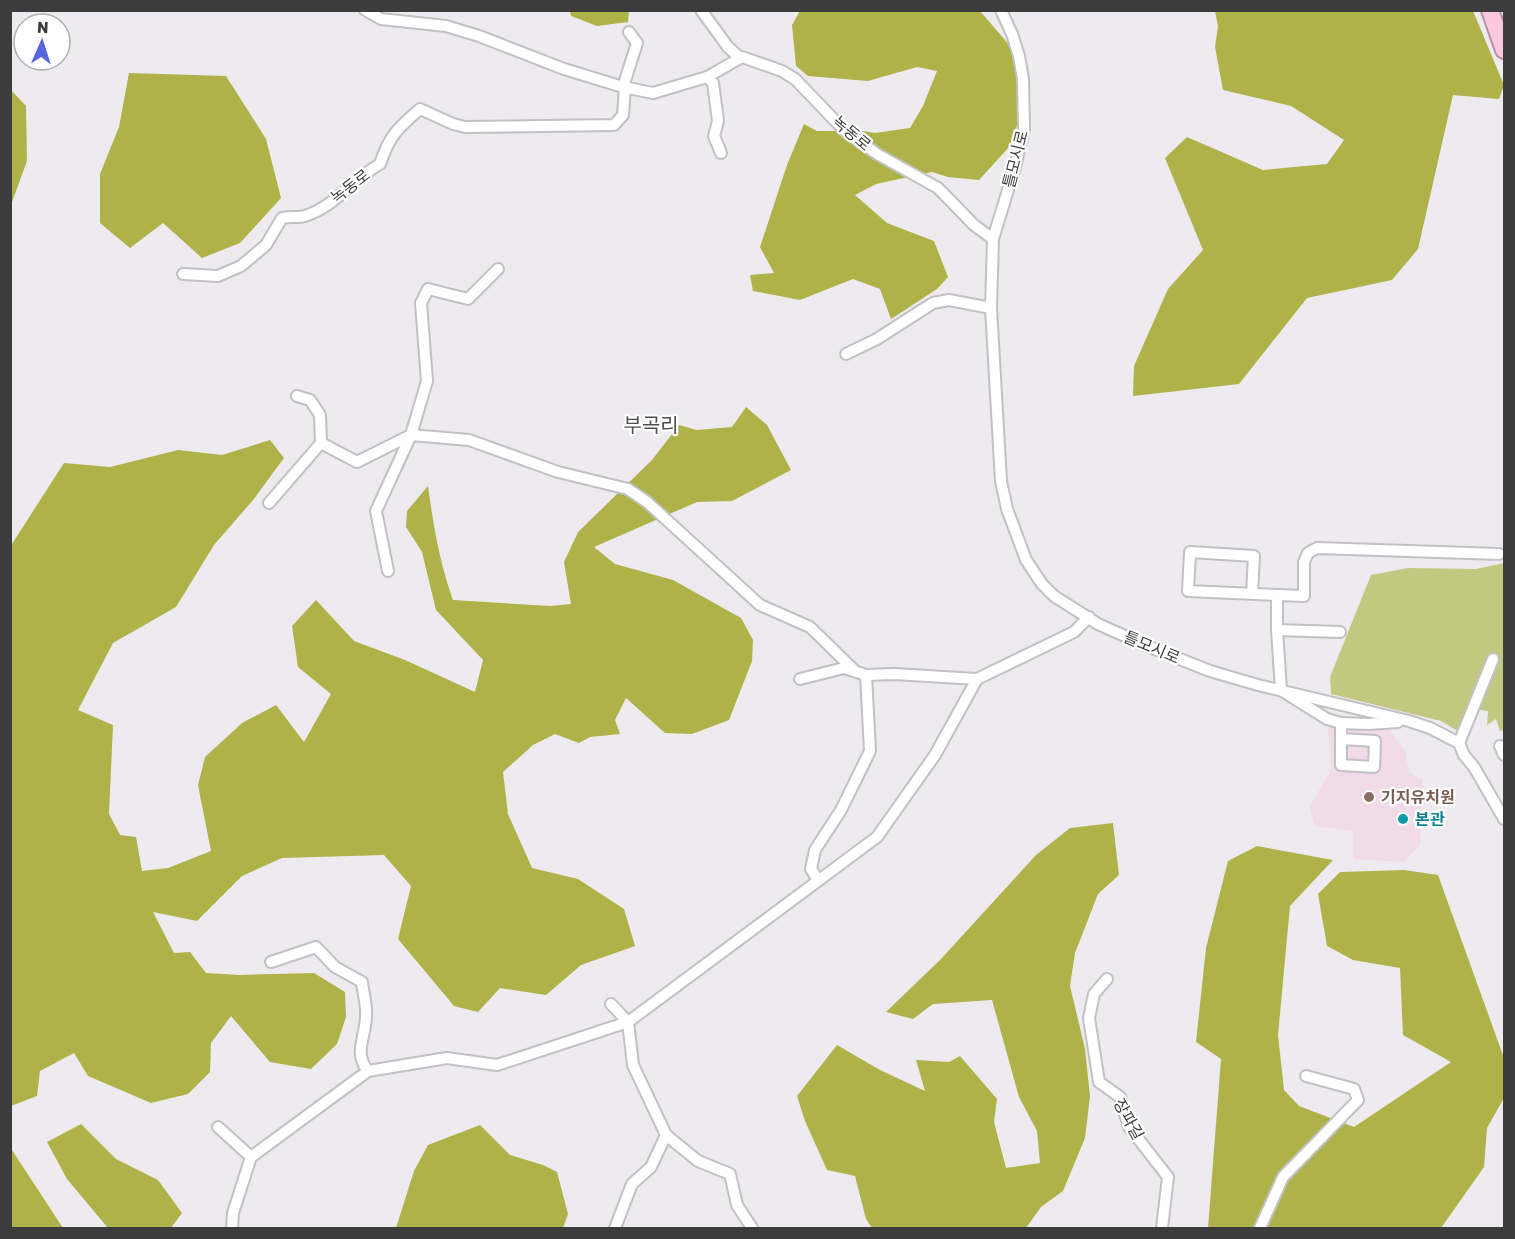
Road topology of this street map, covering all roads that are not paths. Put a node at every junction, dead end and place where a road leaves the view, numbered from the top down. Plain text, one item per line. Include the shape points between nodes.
1 (365, 10) edge
2 (701, 10) edge
3 (1001, 10) edge
4 (1490, 10) edge
5 (629, 32) dead end
6 (1504, 50) edge
7 (740, 58) junction
8 (706, 77) junction
9 (624, 87) junction
10 (721, 153) dead end
11 (993, 239) junction
12 (498, 269) dead end
13 (183, 274) dead end
14 (991, 308) junction
15 (846, 354) dead end
16 (297, 396) dead end
17 (411, 435) junction
18 (321, 443) junction
19 (269, 503) dead end
20 (1499, 554) dead end
21 (388, 571) dead end
22 (1252, 594) junction
23 (1277, 595) junction
24 (1089, 617) junction
25 (1277, 630) junction
26 (1340, 632) dead end
27 (1493, 659) dead end
28 (854, 670) junction
29 (866, 675) junction
30 (800, 679) dead end
31 (977, 679) junction
32 (1281, 690) junction
33 (1409, 721) junction
34 (1341, 723) junction
35 (1341, 739) dead end
36 (1459, 743) junction
37 (1503, 814) edge
38 (818, 880) junction
39 (271, 962) dead end
40 (1107, 979) dead end
41 (611, 1004) dead end
42 (628, 1022) junction
43 (368, 1071) junction
44 (1306, 1076) dead end
45 (218, 1127) dead end
46 (666, 1135) junction
47 (251, 1157) junction
48 (231, 1228) edge
49 (615, 1228) edge
50 (752, 1228) edge
51 (1162, 1228) edge
52 (1260, 1228) edge

1 - 9 street via 381,19 446,26
2 - 7 street
3 - 11 street, 틀모시로 via 1019,56 1024,129
4 - 6 highway
5 - 9 street, 녹동로 via 637,43
7 - 8 street
7 - 11 street, 녹동로 via 795,79 844,130 877,154 938,188
8 - 9 street via 653,93
8 - 10 street via 713,83 718,121 714,136
9 - 13 street, 녹동로 via 623,115 614,125 465,127 420,109 389,139 380,164 365,172 347,191 306,216 282,218 266,245 241,266 218,276
11 - 14 street, 틀모시로
12 - 17 street via 468,299 428,289 421,303 428,381
14 - 15 street via 949,300 933,303
14 - 24 street, 틀모시로 via 1001,481 1007,509 1026,561 1042,584
16 - 18 street via 310,400 320,415
17 - 18 street via 357,462
17 - 21 street via 376,511
17 - 28 street via 469,440 558,472 628,489 759,605 810,627
18 - 19 street
20 - 23 street via 1317,548 1308,553 1304,562 1304,596
22 - 22 street via 1188,591 1190,552 1254,556
22 - 23 street
23 - 25 street
24 - 31 street via 1074,632
24 - 32 street, 틀모시로 via 1210,671
25 - 26 street
25 - 32 street
27 - 36 street
28 - 29 street
28 - 30 street via 843,668
29 - 31 street
29 - 38 street via 870,751 841,810 814,850 811,869
31 - 38 street via 935,755 877,837
32 - 33 street, 틀모시로
32 - 34 street via 1327,719
33 - 34 street
33 - 36 street, 틀모시로
34 - 35 street
36 - 37 street
38 - 42 street
39 - 43 street via 316,947 336,967 362,982 366,1016 360,1049
40 - 51 street, 장파길 via 1094,994 1089,1018 1099,1082 1120,1097 1129,1127 1168,1177
41 - 42 street
42 - 43 street via 497,1065 447,1058
42 - 46 street via 633,1065
43 - 47 street
44 - 52 street via 1354,1089 1358,1100 1283,1177
45 - 47 street
46 - 49 street via 651,1167 632,1184
46 - 50 street via 698,1161 730,1174 738,1205
47 - 48 street

